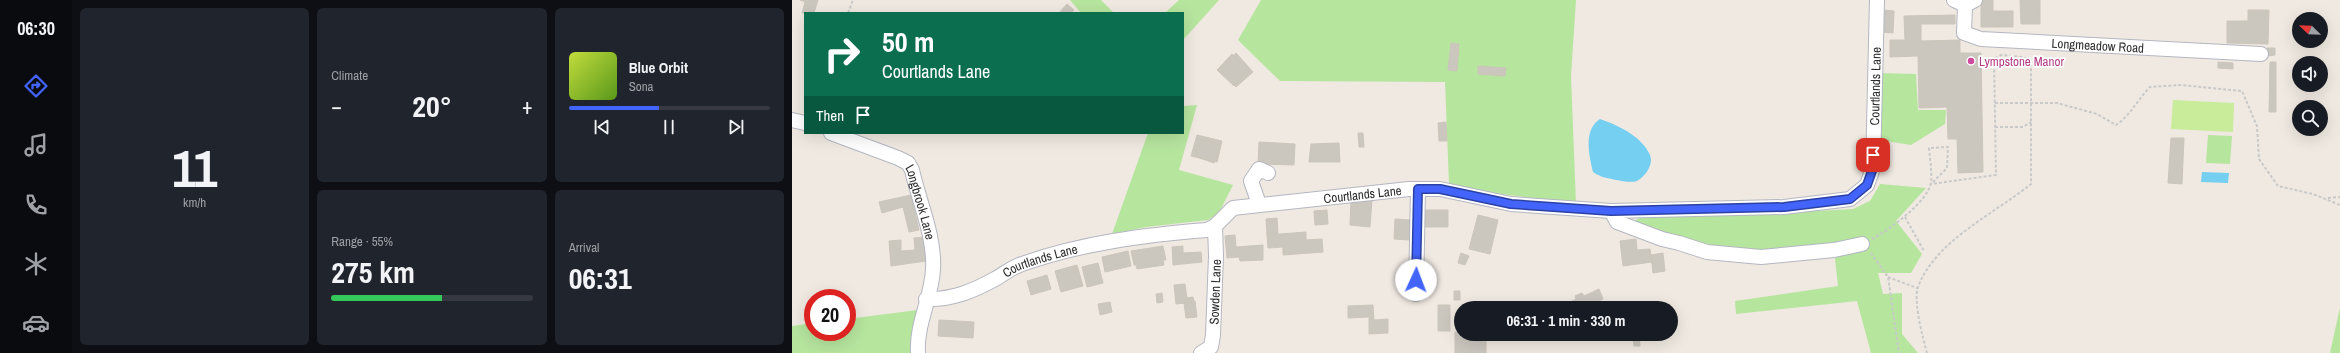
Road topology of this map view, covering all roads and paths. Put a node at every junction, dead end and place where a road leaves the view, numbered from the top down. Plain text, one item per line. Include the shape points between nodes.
1 (853, 0) edge
2 (1877, 0) edge
3 (1965, 2) edge
4 (848, 12) edge
5 (2261, 54) dead end
6 (1995, 103) junction
7 (2032, 103) junction
8 (2031, 122) junction
9 (1995, 127) junction
10 (834, 134) edge
11 (1268, 173) dead end
12 (1931, 184) junction
13 (1418, 189) junction
14 (2340, 197) edge
15 (2327, 199) junction
16 (1259, 204) junction
17 (2340, 205) edge
18 (1614, 217) junction
19 (1905, 217) junction
20 (1215, 226) junction
21 (1862, 244) junction
22 (1924, 251) dead end
23 (1888, 278) junction
24 (1917, 288) junction
25 (1416, 294) dead end
26 (926, 299) junction
27 (918, 353) edge
28 (1201, 353) edge
29 (1899, 353) edge
30 (1927, 353) edge

1 - 4 path
2 - 18 street, Courtlands Lane via 1873,168 1867,185 1850,199 1784,207
3 - 5 street, Longmeadow Road via 1964,33 1981,39
6 - 7 path
6 - 7 path via 1994,59 2001,55 2023,57 2031,61
6 - 9 path
7 - 8 path
7 - 15 path via 2057,103 2097,114 2116,125 2124,120 2138,98 2150,87 2180,85 2242,91 2258,126 2259,159 2265,171 2278,186
8 - 9 path via 2023,127
8 - 24 path via 2031,184 1975,224 1936,257
9 - 12 path via 1996,175
10 - 26 street, Longbrook Lane via 908,163 912,170 932,244 933,270
11 - 16 street via 1259,169 1251,181
12 - 12 path via 1929,148 1948,147 1947,168
12 - 19 path via 1921,201
13 - 16 street, Courtlands Lane
13 - 18 street, Courtlands Lane via 1440,189 1511,204
13 - 25 street
14 - 15 path
15 - 17 path
16 - 20 street, Courtlands Lane via 1233,208
18 - 21 street via 1662,240 1679,242 1707,252 1761,258 1834,250
19 - 21 path
19 - 22 path
20 - 26 street, Courtlands Lane via 1207,230 1146,235 1082,246 1020,265 956,297 942,300
20 - 28 street, Sowden Lane via 1213,335 1210,347
21 - 23 path via 1876,257
23 - 24 path
23 - 29 path
24 - 30 path via 1920,327
26 - 27 street

